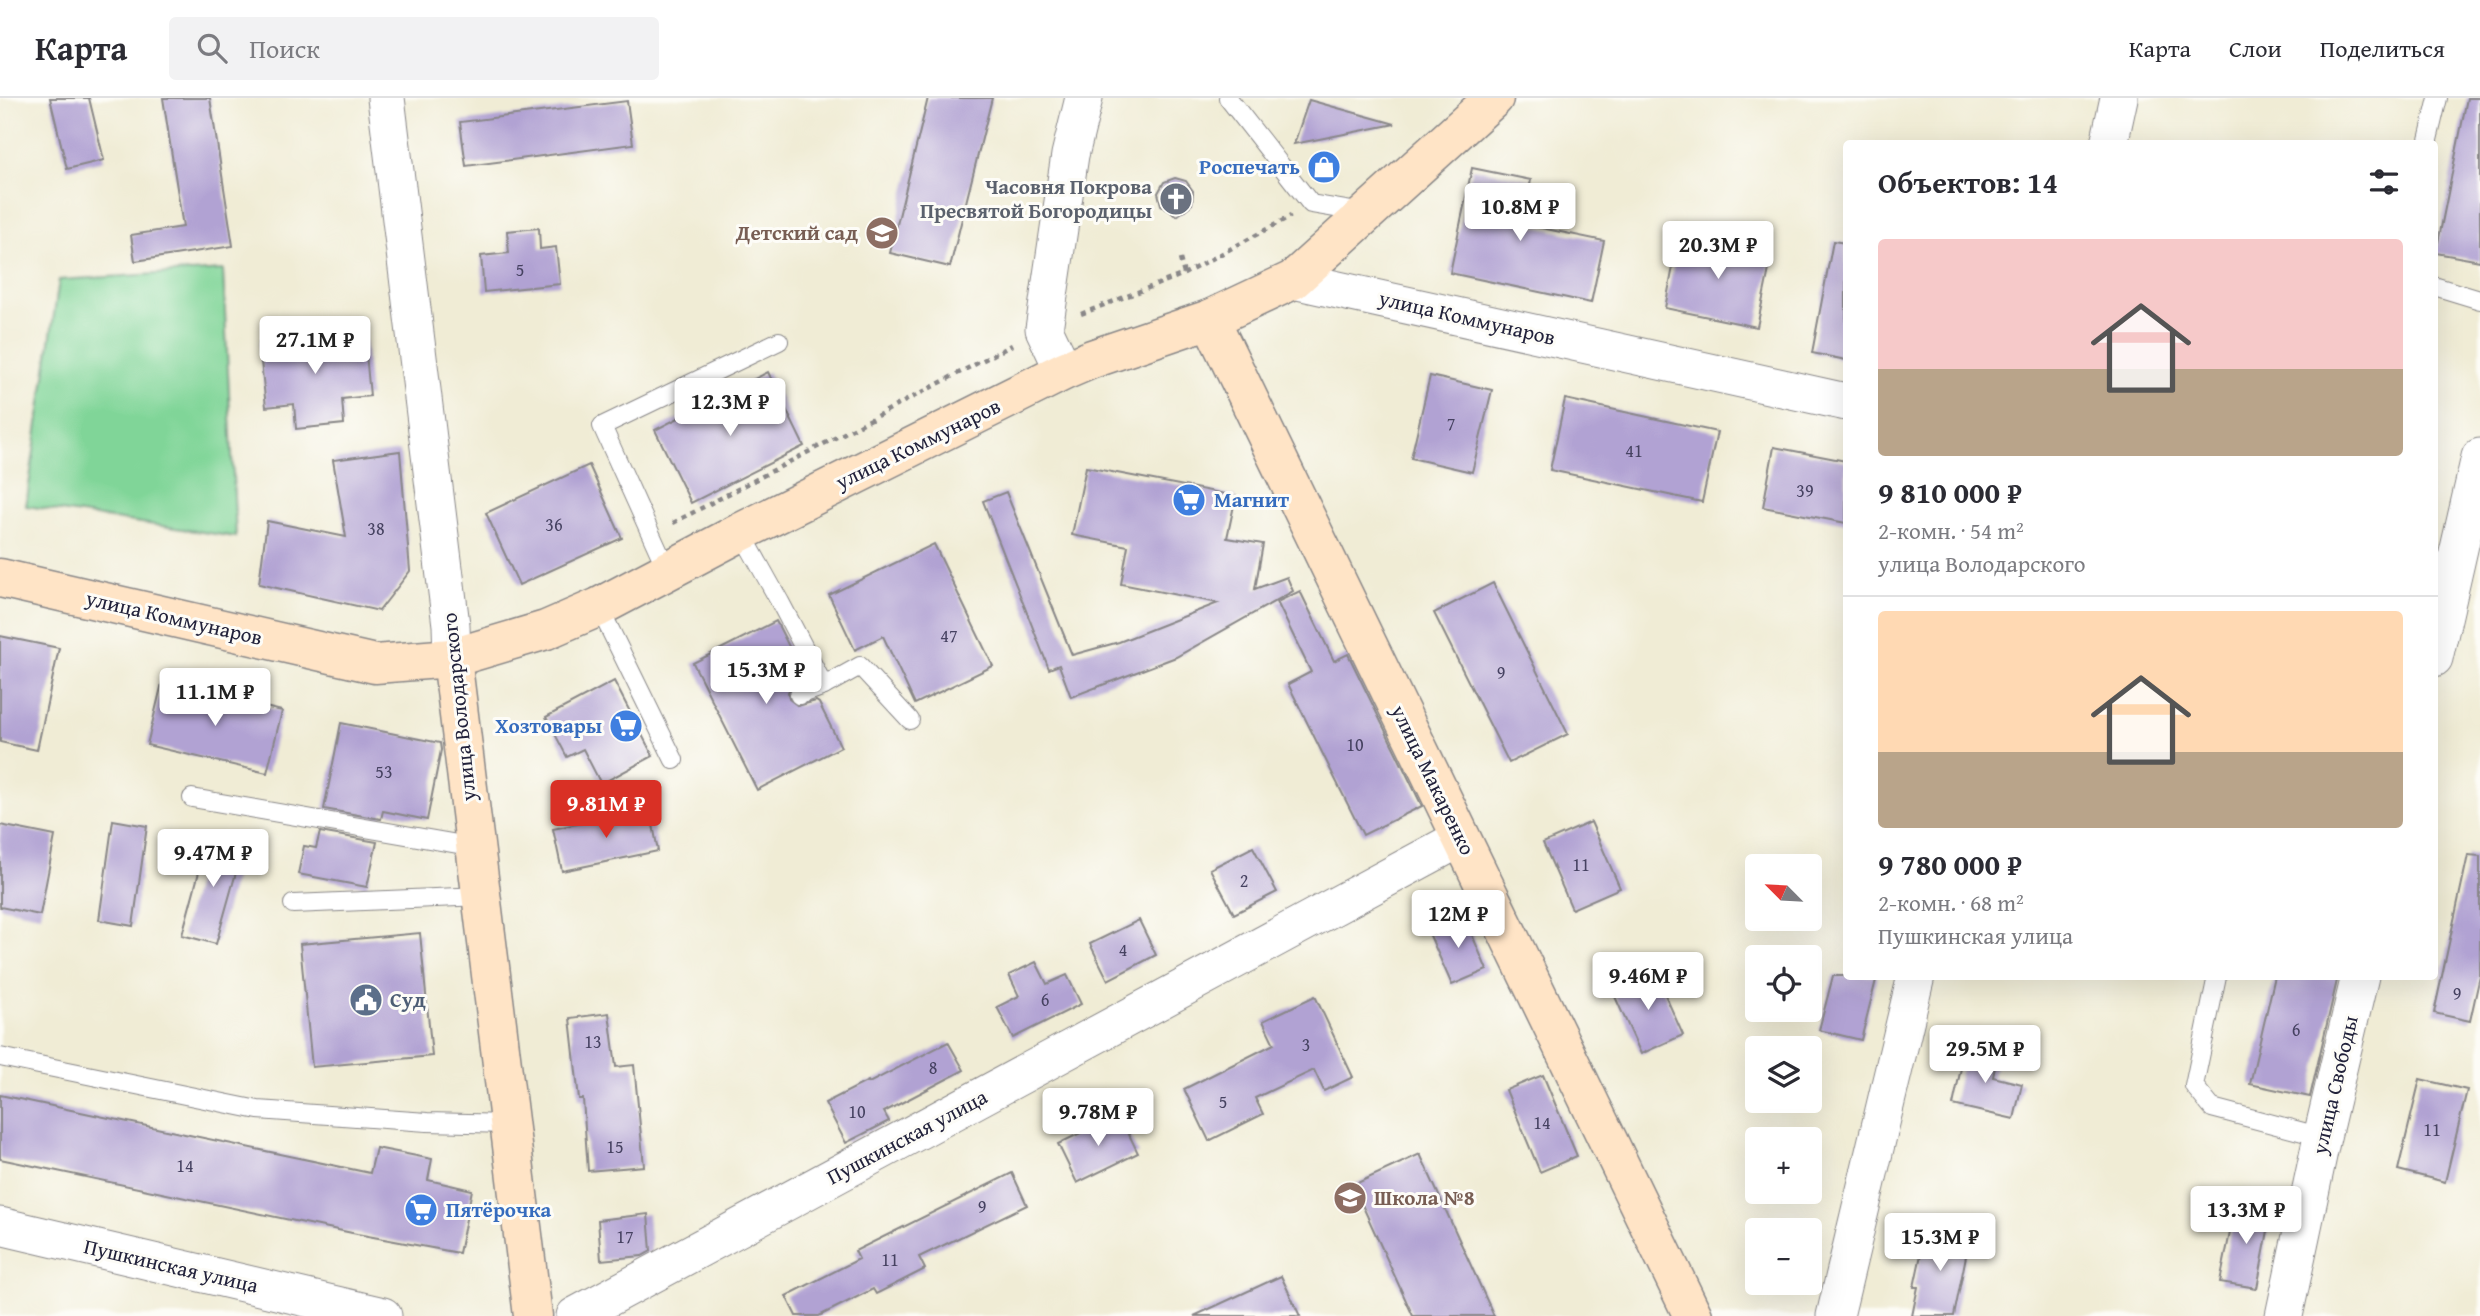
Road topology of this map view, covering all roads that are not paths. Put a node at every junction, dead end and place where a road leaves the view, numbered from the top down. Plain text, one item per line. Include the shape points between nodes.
1 (386, 98) edge
2 (1084, 98) edge
3 (1228, 98) edge
4 (1494, 98) edge
5 (2119, 98) edge
6 (2438, 98) edge
7 (2110, 140) edge
8 (2428, 140) edge
9 (1364, 213) junction
10 (1293, 280) junction
11 (2438, 287) edge
12 (2480, 300) edge
13 (1210, 319) junction
14 (779, 341) dead end
15 (1064, 371) junction
16 (1843, 401) edge
17 (2480, 457) edge
18 (741, 532) junction
19 (2459, 540) edge
20 (667, 569) junction
21 (0, 578) edge
22 (599, 607) junction
23 (2438, 639) edge
24 (452, 657) junction
25 (824, 686) junction
26 (799, 695) dead end
27 (910, 720) dead end
28 (674, 760) dead end
29 (192, 798) dead end
30 (1461, 838) junction
31 (475, 847) junction
32 (482, 896) junction
33 (293, 904) dead end
34 (1915, 980) edge
35 (2216, 980) edge
36 (2359, 980) edge
37 (0, 1058) edge
38 (509, 1124) junction
39 (2322, 1137) junction
40 (0, 1226) edge
41 (383, 1316) edge
42 (533, 1316) edge
43 (575, 1316) edge
44 (1693, 1316) edge
45 (1835, 1316) edge
46 (2284, 1316) edge

1 - 24 street, улица Володарского
2 - 15 street via 1070,155 1044,329
3 - 9 lane via 1311,204
4 - 9 main road
5 - 7 street
6 - 8 lane
9 - 10 main road
10 - 13 main road, улица Коммунаров
10 - 16 street, улица Коммунаров
11 - 12 lane
13 - 15 main road, улица Коммунаров
13 - 30 main road, улица Макаренко
14 - 20 lane via 602,426
15 - 18 main road, улица Коммунаров
17 - 19 street
18 - 20 main road, улица Коммунаров
18 - 25 lane
19 - 23 street
20 - 22 main road, улица Коммунаров
21 - 24 main road, улица Коммунаров via 375,664
22 - 24 main road, улица Коммунаров via 545,630
22 - 28 lane
24 - 31 main road, улица Володарского
25 - 26 lane
25 - 27 lane via 860,666
29 - 31 lane
30 - 43 street, Пушкинская улица
30 - 44 main road, улица Макаренко
31 - 32 main road, улица Володарского
32 - 33 lane
32 - 38 main road, улица Володарского
34 - 45 street
35 - 39 lane via 2194,1086 2212,1108
36 - 39 street, улица Свободы
37 - 38 lane via 258,1110
38 - 42 main road, улица Володарского
39 - 46 street, улица Свободы
40 - 41 street, Пушкинская улица

